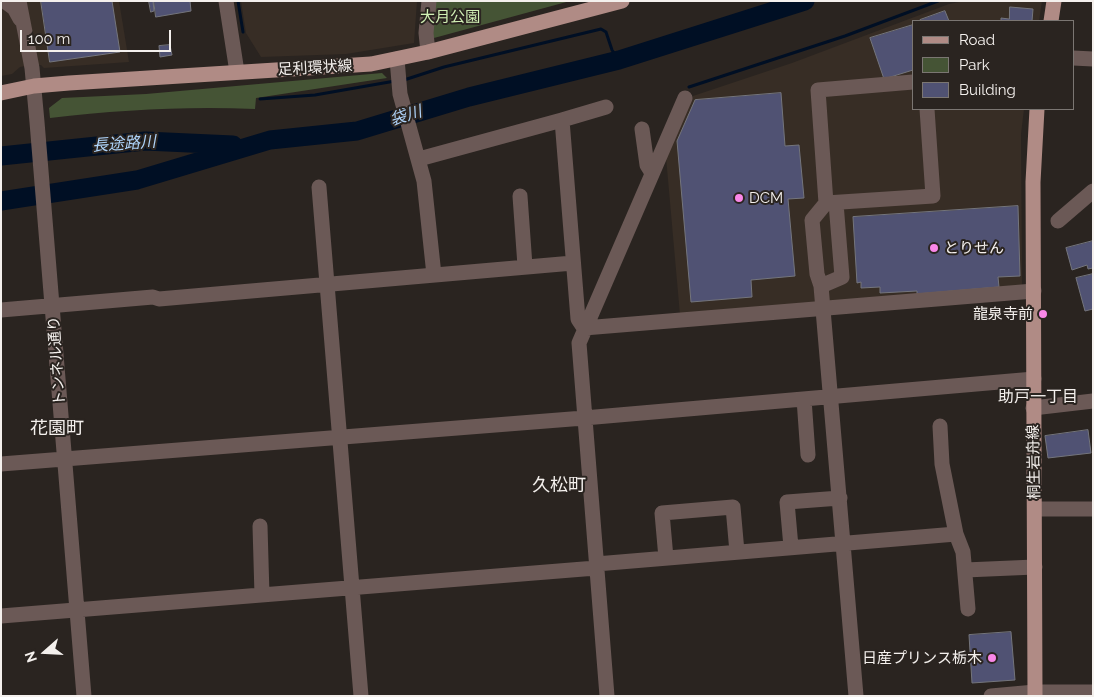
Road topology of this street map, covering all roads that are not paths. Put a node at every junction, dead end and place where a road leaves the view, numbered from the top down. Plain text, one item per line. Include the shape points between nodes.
1 (4, 1) edge
2 (19, 1) edge
3 (226, 1) edge
4 (429, 1) edge
5 (622, 1) edge
6 (1054, 1) edge
7 (1051, 20) edge
8 (24, 25) junction
9 (428, 52) junction
10 (1074, 58) edge
11 (397, 59) junction
12 (1093, 59) edge
13 (237, 72) junction
14 (912, 82) edge
15 (34, 86) junction
16 (1, 92) edge
17 (685, 98) dead end
18 (606, 107) dead end
19 (927, 110) edge
20 (1037, 110) edge
21 (562, 120) junction
22 (642, 129) dead end
23 (417, 154) junction
24 (652, 173) junction
25 (319, 187) dead end
26 (1093, 191) edge
27 (520, 196) dead end
28 (831, 203) junction
29 (1058, 222) dead end
30 (573, 263) junction
31 (525, 266) junction
32 (434, 275) junction
33 (327, 284) junction
34 (821, 286) junction
35 (1034, 291) junction
36 (53, 305) junction
37 (823, 308) junction
38 (1, 310) edge
39 (584, 328) junction
40 (1034, 379) junction
41 (831, 396) junction
42 (804, 399) junction
43 (1093, 401) edge
44 (1033, 408) junction
45 (584, 418) junction
46 (940, 426) dead end
47 (339, 437) junction
48 (808, 455) dead end
49 (64, 459) junction
50 (1, 464) edge
51 (840, 498) junction
52 (1035, 509) junction
53 (1093, 509) edge
54 (260, 526) dead end
55 (956, 534) junction
56 (844, 543) junction
57 (790, 547) junction
58 (737, 552) junction
59 (666, 558) junction
60 (596, 566) junction
61 (1035, 567) junction
62 (965, 570) junction
63 (353, 588) junction
64 (262, 596) junction
65 (968, 608) dead end
66 (77, 610) junction
67 (1, 616) edge
68 (1093, 692) edge
69 (1035, 694) edge
70 (84, 696) edge
71 (361, 696) edge
72 (607, 696) edge
73 (856, 696) edge
74 (991, 696) edge

1 - 8 street via 14,8
2 - 8 street, トンネル通り
3 - 13 street
4 - 9 street
5 - 9 main road, 足利環状線
6 - 7 main road
8 - 15 street, トンネル通り
9 - 11 main road, 足利環状線
10 - 12 street
11 - 13 main road, 足利環状線 via 346,66
11 - 23 street via 400,94
13 - 15 main road, 足利環状線
14 - 28 street via 818,90
15 - 16 main road, 足利環状線
15 - 36 street, トンネル通り
17 - 24 street
18 - 21 street
19 - 28 street via 933,196
20 - 35 main road, 桐生岩舟線 via 1033,182
21 - 23 street
21 - 30 street
22 - 24 street via 647,165
23 - 32 street via 428,202
24 - 39 street
25 - 33 street
26 - 29 street
27 - 31 street
28 - 34 street via 812,220
28 - 34 street via 842,277
30 - 31 street
30 - 39 street via 578,318
31 - 32 street
32 - 33 street
33 - 36 street
33 - 47 street
34 - 37 street
35 - 37 street
35 - 40 main road, 桐生岩舟線
36 - 38 street
36 - 49 street, トンネル通り
37 - 39 street
37 - 41 street
39 - 45 street via 579,342
40 - 41 street
40 - 44 main road, 桐生岩舟線
41 - 42 street
41 - 51 street
42 - 45 street
42 - 48 street
43 - 44 street
44 - 52 main road, 桐生岩舟線
45 - 47 street
45 - 60 street
46 - 55 street via 942,464
47 - 49 street
47 - 63 street
49 - 50 street
49 - 66 street, トンネル通り
51 - 56 street
51 - 57 street via 787,502
52 - 53 street
52 - 61 main road, 桐生岩舟線
54 - 64 street
55 - 56 street
55 - 62 street
56 - 57 street
56 - 73 street
57 - 58 street
58 - 59 street
58 - 59 street via 733,506 662,513
59 - 60 street
60 - 63 street
60 - 72 street
61 - 62 street
61 - 69 main road, 桐生岩舟線
62 - 65 street
63 - 64 street
63 - 71 street
64 - 66 street
66 - 67 street
66 - 70 street, トンネル通り
68 - 69 street
69 - 74 street

